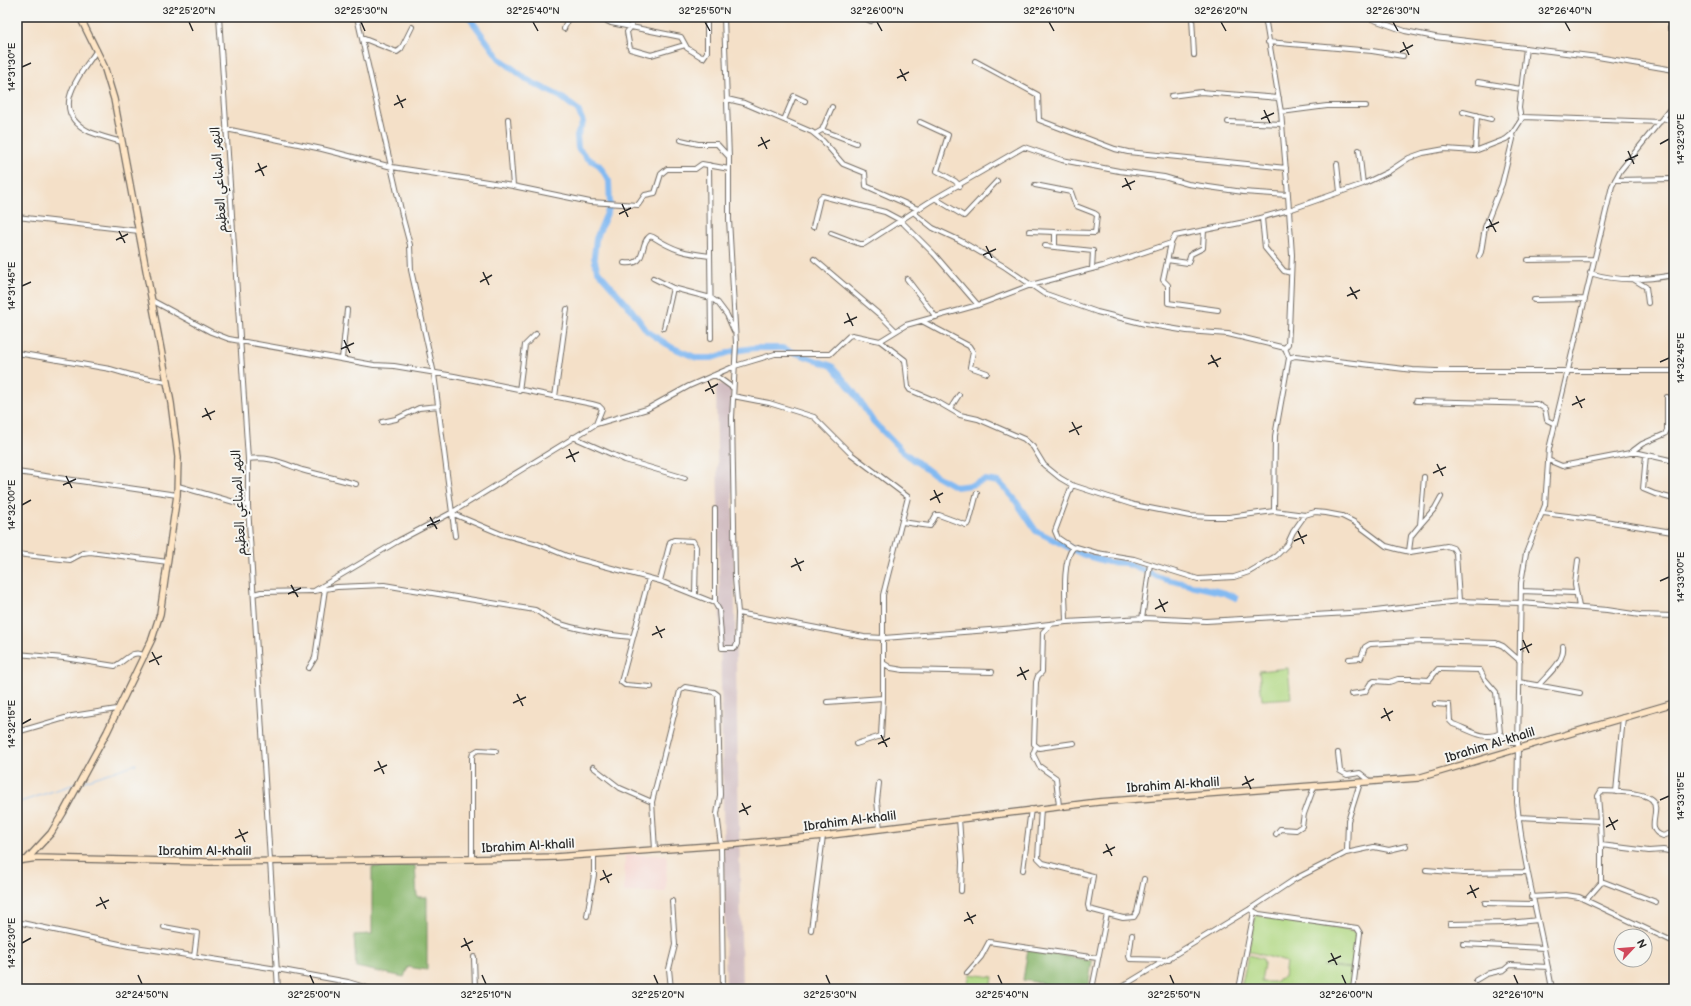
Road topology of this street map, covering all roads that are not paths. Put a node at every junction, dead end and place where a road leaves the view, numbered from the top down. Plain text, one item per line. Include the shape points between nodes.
1 (80, 17) edge
2 (219, 17) edge
3 (357, 17) edge
4 (568, 17) edge
5 (598, 17) edge
6 (632, 17) edge
7 (707, 17) edge
8 (724, 17) edge
9 (863, 17) edge
10 (1192, 17) edge
11 (1264, 17) edge
12 (1366, 17) edge
13 (871, 21) dead end
14 (412, 27) dead end
15 (630, 27) junction
16 (564, 29) dead end
17 (362, 38) junction
18 (1268, 42) junction
19 (685, 46) junction
20 (1526, 48) junction
21 (97, 50) junction
22 (1194, 55) dead end
23 (1403, 56) dead end
24 (975, 61) dead end
25 (1674, 70) edge
26 (1478, 82) dead end
27 (1520, 89) junction
28 (1171, 96) dead end
29 (1279, 98) junction
30 (727, 99) junction
31 (805, 101) dead end
32 (1674, 104) edge
33 (1366, 106) dead end
34 (832, 107) dead end
35 (1281, 112) junction
36 (1463, 112) dead end
37 (1477, 115) junction
38 (508, 119) dead end
39 (1491, 119) dead end
40 (1521, 119) junction
41 (784, 120) junction
42 (1662, 120) junction
43 (920, 122) dead end
44 (1228, 122) dead end
45 (1674, 122) edge
46 (1282, 124) junction
47 (226, 129) junction
48 (822, 130) junction
49 (815, 134) junction
50 (1512, 134) junction
51 (680, 140) dead end
52 (122, 142) junction
53 (856, 143) dead end
54 (1359, 150) dead end
55 (1475, 151) junction
56 (730, 158) junction
57 (1336, 164) dead end
58 (709, 165) junction
59 (392, 167) junction
60 (1286, 168) junction
61 (729, 170) junction
62 (1674, 179) edge
63 (1615, 180) junction
64 (997, 181) dead end
65 (1363, 184) junction
66 (1035, 185) dead end
67 (514, 186) junction
68 (960, 186) junction
69 (1340, 192) junction
70 (1288, 195) junction
71 (936, 198) junction
72 (1289, 210) junction
73 (915, 211) junction
74 (17, 217) edge
75 (1262, 218) junction
76 (900, 220) junction
77 (813, 227) dead end
78 (1204, 230) junction
79 (139, 231) junction
80 (1029, 231) dead end
81 (1055, 232) junction
82 (831, 233) dead end
83 (1171, 243) junction
84 (1045, 246) dead end
85 (1055, 246) junction
86 (710, 256) junction
87 (1479, 256) dead end
88 (814, 259) dead end
89 (1594, 259) junction
90 (1167, 260) junction
91 (1528, 260) dead end
92 (624, 263) dead end
93 (1092, 269) junction
94 (1291, 273) junction
95 (1590, 273) junction
96 (1674, 275) edge
97 (653, 278) dead end
98 (907, 279) dead end
99 (1633, 279) junction
100 (1031, 285) junction
101 (673, 288) junction
102 (711, 298) junction
103 (1584, 299) junction
104 (1534, 300) dead end
105 (153, 301) junction
106 (978, 304) junction
107 (1648, 304) dead end
108 (347, 310) dead end
109 (567, 310) dead end
110 (1218, 310) dead end
111 (936, 317) junction
112 (922, 321) junction
113 (664, 328) dead end
114 (895, 330) junction
115 (735, 333) junction
116 (536, 334) dead end
117 (711, 338) dead end
118 (880, 340) junction
119 (240, 341) junction
120 (1285, 348) junction
121 (17, 353) edge
122 (1289, 358) junction
123 (342, 359) junction
124 (735, 366) junction
125 (1567, 371) junction
126 (1674, 371) edge
127 (987, 373) dead end
128 (434, 374) junction
129 (715, 375) junction
130 (167, 382) junction
131 (733, 388) junction
132 (519, 391) junction
133 (959, 395) dead end
134 (733, 396) junction
135 (555, 397) junction
136 (1667, 397) dead end
137 (1416, 401) dead end
138 (439, 406) junction
139 (950, 409) junction
140 (382, 422) dead end
141 (596, 424) junction
142 (1555, 424) junction
143 (574, 437) junction
144 (1630, 453) junction
145 (1646, 455) junction
146 (248, 459) junction
147 (1548, 460) junction
148 (1674, 461) edge
149 (17, 472) edge
150 (1424, 477) dead end
151 (685, 478) dead end
152 (356, 484) dead end
153 (1072, 485) junction
154 (178, 486) junction
155 (977, 493) dead end
156 (177, 494) junction
157 (1441, 497) dead end
158 (1674, 499) edge
159 (248, 506) junction
160 (714, 509) dead end
161 (1274, 511) junction
162 (451, 513) junction
163 (1543, 513) junction
164 (1305, 515) junction
165 (902, 522) junction
166 (1420, 525) junction
167 (1672, 532) dead end
168 (455, 536) dead end
169 (1073, 548) junction
170 (1409, 552) junction
171 (17, 554) edge
172 (1578, 560) dead end
173 (168, 562) junction
174 (1150, 564) junction
175 (649, 578) junction
176 (660, 581) junction
177 (325, 589) junction
178 (314, 591) junction
179 (1521, 592) junction
180 (1575, 593) junction
181 (254, 594) junction
182 (695, 595) junction
183 (1459, 601) junction
184 (715, 602) junction
185 (1521, 603) junction
186 (1579, 607) junction
187 (738, 612) junction
188 (1674, 616) edge
189 (1142, 619) junction
190 (1066, 622) junction
191 (1051, 624) junction
192 (633, 637) junction
193 (884, 638) junction
194 (1564, 646) dead end
195 (17, 654) edge
196 (145, 656) junction
197 (1349, 659) dead end
198 (1520, 661) junction
199 (883, 663) junction
200 (308, 668) dead end
201 (992, 672) dead end
202 (1520, 682) junction
203 (1539, 685) junction
204 (651, 687) dead end
205 (1580, 693) dead end
206 (1351, 694) dead end
207 (883, 698) junction
208 (827, 702) dead end
209 (1674, 702) edge
210 (1435, 704) dead end
211 (117, 708) junction
212 (1623, 717) junction
213 (17, 732) edge
214 (1500, 733) junction
215 (1518, 742) junction
216 (1074, 743) dead end
217 (856, 744) dead end
218 (1036, 746) junction
219 (1517, 750) junction
220 (496, 751) dead end
221 (1338, 753) dead end
222 (593, 767) dead end
223 (1372, 782) junction
224 (879, 783) dead end
225 (1360, 783) junction
226 (1314, 787) junction
227 (1616, 792) junction
228 (652, 802) junction
229 (1059, 806) junction
230 (1041, 808) junction
231 (1031, 809) junction
232 (1518, 817) junction
233 (959, 818) junction
234 (1600, 821) junction
235 (880, 828) junction
236 (1674, 832) edge
237 (1276, 834) dead end
238 (823, 836) junction
239 (721, 845) junction
240 (1601, 845) junction
241 (1406, 846) dead end
242 (655, 850) junction
243 (1674, 852) edge
244 (1346, 853) junction
245 (594, 854) junction
246 (28, 858) junction
247 (472, 860) junction
248 (17, 861) edge
249 (270, 862) junction
250 (1023, 870) dead end
251 (1426, 870) dead end
252 (1526, 872) junction
253 (1144, 879) dead end
254 (1601, 883) junction
255 (961, 891) dead end
256 (1532, 897) junction
257 (1587, 899) junction
258 (672, 901) dead end
259 (1656, 902) dead end
260 (1485, 903) dead end
261 (1533, 904) junction
262 (1252, 911) junction
263 (1107, 914) junction
264 (586, 916) dead end
265 (1538, 920) junction
266 (17, 922) edge
267 (1450, 924) dead end
268 (164, 927) dead end
269 (811, 930) dead end
270 (1132, 935) dead end
271 (1674, 942) edge
272 (1463, 944) dead end
273 (1544, 948) junction
274 (194, 957) junction
275 (474, 958) dead end
276 (1097, 958) junction
277 (1169, 960) junction
278 (1548, 967) junction
279 (277, 969) junction
280 (967, 973) dead end
281 (1476, 980) dead end
282 (278, 989) edge
283 (371, 989) edge
284 (475, 989) edge
285 (671, 989) edge
286 (723, 989) edge
287 (1092, 989) edge
288 (1118, 989) edge
289 (1239, 989) edge
290 (1353, 989) edge
291 (1552, 989) edge

1 - 21 street
2 - 47 street, النهر الصناعي العظيم
3 - 17 street
4 - 16 street
5 - 15 street
6 - 15 street
7 - 19 street via 706,56 701,58
8 - 30 street
9 - 13 street
10 - 22 street
11 - 18 street
12 - 20 street via 1404,31 1435,38
14 - 17 street via 397,52
15 - 19 street via 680,36
15 - 19 street via 627,32 630,49 651,55
17 - 59 street
18 - 23 street
18 - 29 street
20 - 25 street
20 - 27 street
21 - 52 street via 111,88
21 - 52 street via 73,84 69,96 70,108 76,122 82,128
24 - 60 street via 1038,95 1039,120 1115,149 1140,154
26 - 27 street
27 - 40 street
28 - 29 street via 1201,92
29 - 35 street
30 - 41 street via 744,103
30 - 56 street
31 - 41 street via 794,96
32 - 42 street
33 - 35 street via 1327,106
34 - 48 street
35 - 46 street
36 - 37 street
37 - 39 street
37 - 55 street
38 - 67 street
40 - 42 street via 1527,116
40 - 50 street
41 - 49 street
42 - 45 street
42 - 63 street
43 - 68 street via 948,135 937,170
44 - 46 street
46 - 60 street
47 - 59 street
47 - 119 street, النهر الصناعي العظيم
48 - 49 street
48 - 53 street
49 - 73 street via 843,164 865,173 865,186
50 - 55 street via 1506,139
50 - 87 street via 1502,184 1488,219
51 - 56 street via 698,144 717,144
52 - 79 street
54 - 65 street
55 - 65 street via 1445,149 1423,153
56 - 61 street
57 - 69 street
58 - 61 street
58 - 67 street via 702,164 695,169 675,167 664,170 655,193 645,195 636,206 590,202
58 - 86 street
59 - 67 street
59 - 128 street via 410,245 411,270
60 - 70 street
61 - 115 street
62 - 63 street
63 - 89 street
64 - 71 street via 964,216
65 - 69 street
66 - 81 street via 1070,191 1076,206 1097,215 1095,233
68 - 70 street via 1024,147 1062,160 1164,177 1188,184
68 - 71 street
69 - 72 street
70 - 72 street
71 - 73 street
72 - 75 street
72 - 94 street
73 - 76 street
73 - 100 street via 933,228 995,261
74 - 79 street
75 - 78 street
75 - 94 street via 1265,248 1284,271
76 - 77 street via 886,212 822,196
76 - 82 street via 863,244
76 - 106 street
78 - 83 street via 1176,236
78 - 90 street via 1203,248 1191,254 1188,263
79 - 105 street
80 - 81 street
81 - 85 street
83 - 90 street
83 - 93 street
84 - 85 street
85 - 93 street via 1094,251
86 - 92 street via 679,251 650,236 646,239 638,260
86 - 102 street
88 - 114 street
89 - 91 street
89 - 95 street
90 - 110 street via 1163,280 1168,286 1168,303
93 - 100 street
94 - 120 street via 1288,341
95 - 99 street via 1616,280
95 - 103 street
96 - 99 street
97 - 101 street
98 - 111 street
99 - 107 street via 1646,287
100 - 106 street
100 - 120 street via 1042,293 1113,316 1158,326 1228,334
101 - 102 street
101 - 113 street
102 - 115 street via 723,308
102 - 117 street
103 - 104 street
103 - 125 street
105 - 119 street via 216,334
105 - 130 street
106 - 111 street
108 - 123 street
109 - 135 street
111 - 112 street
112 - 114 street
112 - 127 street via 969,346 973,352 970,367
114 - 118 street
115 - 124 street
116 - 132 street via 525,345
118 - 124 street via 852,335 830,354 774,354
118 - 139 street via 905,360 910,390
119 - 123 street
119 - 146 street, النهر الصناعي العظيم
120 - 122 street
121 - 130 street
122 - 125 street via 1295,356 1412,370
122 - 161 street via 1274,436
123 - 128 street
124 - 129 street
124 - 131 street
125 - 126 street
125 - 142 street
128 - 132 street
128 - 138 street
129 - 131 street
129 - 141 street via 647,409
130 - 154 street via 175,427
131 - 134 street
132 - 135 street
133 - 139 street
134 - 165 street via 769,403 814,417 851,454 908,498
134 - 187 street via 735,578
135 - 141 street via 599,406 602,410
136 - 144 street via 1665,434 1642,444
137 - 142 street via 1537,404 1545,409 1547,420
138 - 140 street via 419,408 396,419
138 - 162 street
139 - 153 street via 1024,439 1033,447 1044,465
141 - 143 street
142 - 147 street
143 - 151 street via 625,460
143 - 162 street
144 - 145 street
144 - 147 street via 1562,466
145 - 148 street
145 - 158 street via 1643,489
146 - 152 street via 262,458 284,462 301,470
146 - 159 street, النهر الصناعي العظيم
147 - 163 street
149 - 156 street
150 - 166 street
153 - 161 street via 1134,505 1190,516 1229,517
153 - 169 street via 1055,531 1058,538
154 - 156 street
154 - 159 street
155 - 165 street via 966,525 939,514 930,526
156 - 173 street
157 - 166 street
159 - 181 street, النهر الصناعي العظيم
160 - 184 street
161 - 164 street
162 - 168 street
162 - 175 street via 501,534 538,544 567,556
162 - 178 street
163 - 167 street
163 - 179 street via 1526,553
164 - 170 street via 1315,512 1342,516 1364,527 1386,546
164 - 174 street via 1284,548 1267,563 1234,577 1206,580 1189,578
165 - 193 street via 883,596
166 - 170 street via 1411,536
169 - 174 street
169 - 190 street via 1067,565
170 - 183 street via 1447,546 1452,548 1456,553
171 - 173 street via 70,560 90,552
172 - 180 street
173 - 196 street via 160,614
174 - 189 street
175 - 176 street
175 - 192 street
176 - 182 street
176 - 182 street via 670,542 693,541 696,547
177 - 178 street
177 - 192 street via 370,585 402,587 534,610 561,624
177 - 200 street via 315,658
178 - 181 street
179 - 180 street
179 - 185 street
180 - 186 street
181 - 249 street, النهر الصناعي العظيم
182 - 184 street
183 - 185 street
183 - 189 street via 1367,612 1270,618 1206,621
184 - 187 street via 719,610 722,648 735,648 737,644
185 - 186 street
185 - 198 street
186 - 188 street via 1640,615
187 - 193 street via 864,637
189 - 190 street
190 - 191 street
191 - 193 street
191 - 218 street via 1043,632 1042,672 1036,682
192 - 204 street via 621,682 625,685
193 - 199 street
194 - 203 street via 1559,661
195 - 196 street via 114,666 136,652
196 - 211 street
197 - 198 street via 1361,658 1365,647 1370,644 1444,641 1500,644
198 - 202 street
199 - 201 street via 891,668 903,670
199 - 207 street
202 - 203 street
202 - 215 street
203 - 205 street
206 - 214 street via 1365,692 1374,681 1429,680 1438,669 1480,670 1496,692
207 - 208 street
207 - 217 street via 881,736
209 - 212 street, Ibrahim Al-khalil
210 - 214 street via 1449,705 1450,721 1453,724 1480,735 1496,736
211 - 213 street via 72,716
211 - 246 street via 63,813 51,833
212 - 219 street, Ibrahim Al-khalil
212 - 227 street
214 - 215 street via 1511,742
215 - 219 street
216 - 218 street via 1039,748
218 - 229 street via 1033,754 1039,766 1056,778
219 - 223 street, Ibrahim Al-khalil via 1426,776
219 - 232 street
220 - 247 street via 478,750 472,757
221 - 223 street via 1340,771 1347,775 1360,773
222 - 228 street via 620,788
223 - 225 street, Ibrahim Al-khalil
224 - 235 street via 877,801
225 - 226 street, Ibrahim Al-khalil
225 - 244 street via 1348,821
226 - 229 street, Ibrahim Al-khalil via 1145,797
226 - 237 street via 1302,826 1296,830 1280,829
227 - 234 street via 1599,793
227 - 236 street via 1636,793 1649,797 1655,804 1654,830 1663,836
228 - 239 street via 680,691 685,687 714,692 718,695 720,736 720,795 716,814
228 - 242 street
229 - 230 street, Ibrahim Al-khalil
230 - 231 street, Ibrahim Al-khalil
230 - 263 street via 1039,859 1093,876 1088,908
231 - 233 street, Ibrahim Al-khalil
231 - 250 street
232 - 234 street
232 - 252 street
233 - 235 street, Ibrahim Al-khalil
233 - 255 street
234 - 240 street
235 - 238 street, Ibrahim Al-khalil
238 - 239 street, Ibrahim Al-khalil
238 - 269 street
239 - 242 street, Ibrahim Al-khalil
239 - 286 street
240 - 243 street
240 - 254 street
241 - 244 street via 1389,850 1374,847
242 - 245 street, Ibrahim Al-khalil
244 - 262 street via 1295,879
245 - 247 street, Ibrahim Al-khalil
245 - 264 street via 594,876
246 - 248 street, Ibrahim Al-khalil
246 - 249 street, Ibrahim Al-khalil via 146,862
247 - 249 street, Ibrahim Al-khalil
249 - 279 street, النهر الصناعي العظيم
251 - 252 street via 1464,873
252 - 256 street
253 - 263 street via 1136,915 1129,918
254 - 257 street
254 - 259 street
256 - 257 street via 1566,895
256 - 261 street
257 - 271 street
258 - 285 street via 675,945 669,969
260 - 261 street
261 - 265 street
262 - 277 street
262 - 289 street
262 - 290 street via 1358,929 1360,934
263 - 276 street
265 - 267 street
265 - 273 street
266 - 274 street
268 - 274 street via 197,932
270 - 277 street via 1130,958
272 - 273 street
273 - 278 street
274 - 279 street
275 - 284 street
276 - 280 street via 989,942 981,957
276 - 287 street
277 - 288 street
278 - 281 street via 1510,965 1504,970 1486,974
278 - 291 street
279 - 282 street, النهر الصناعي العظيم
279 - 283 street via 348,982

